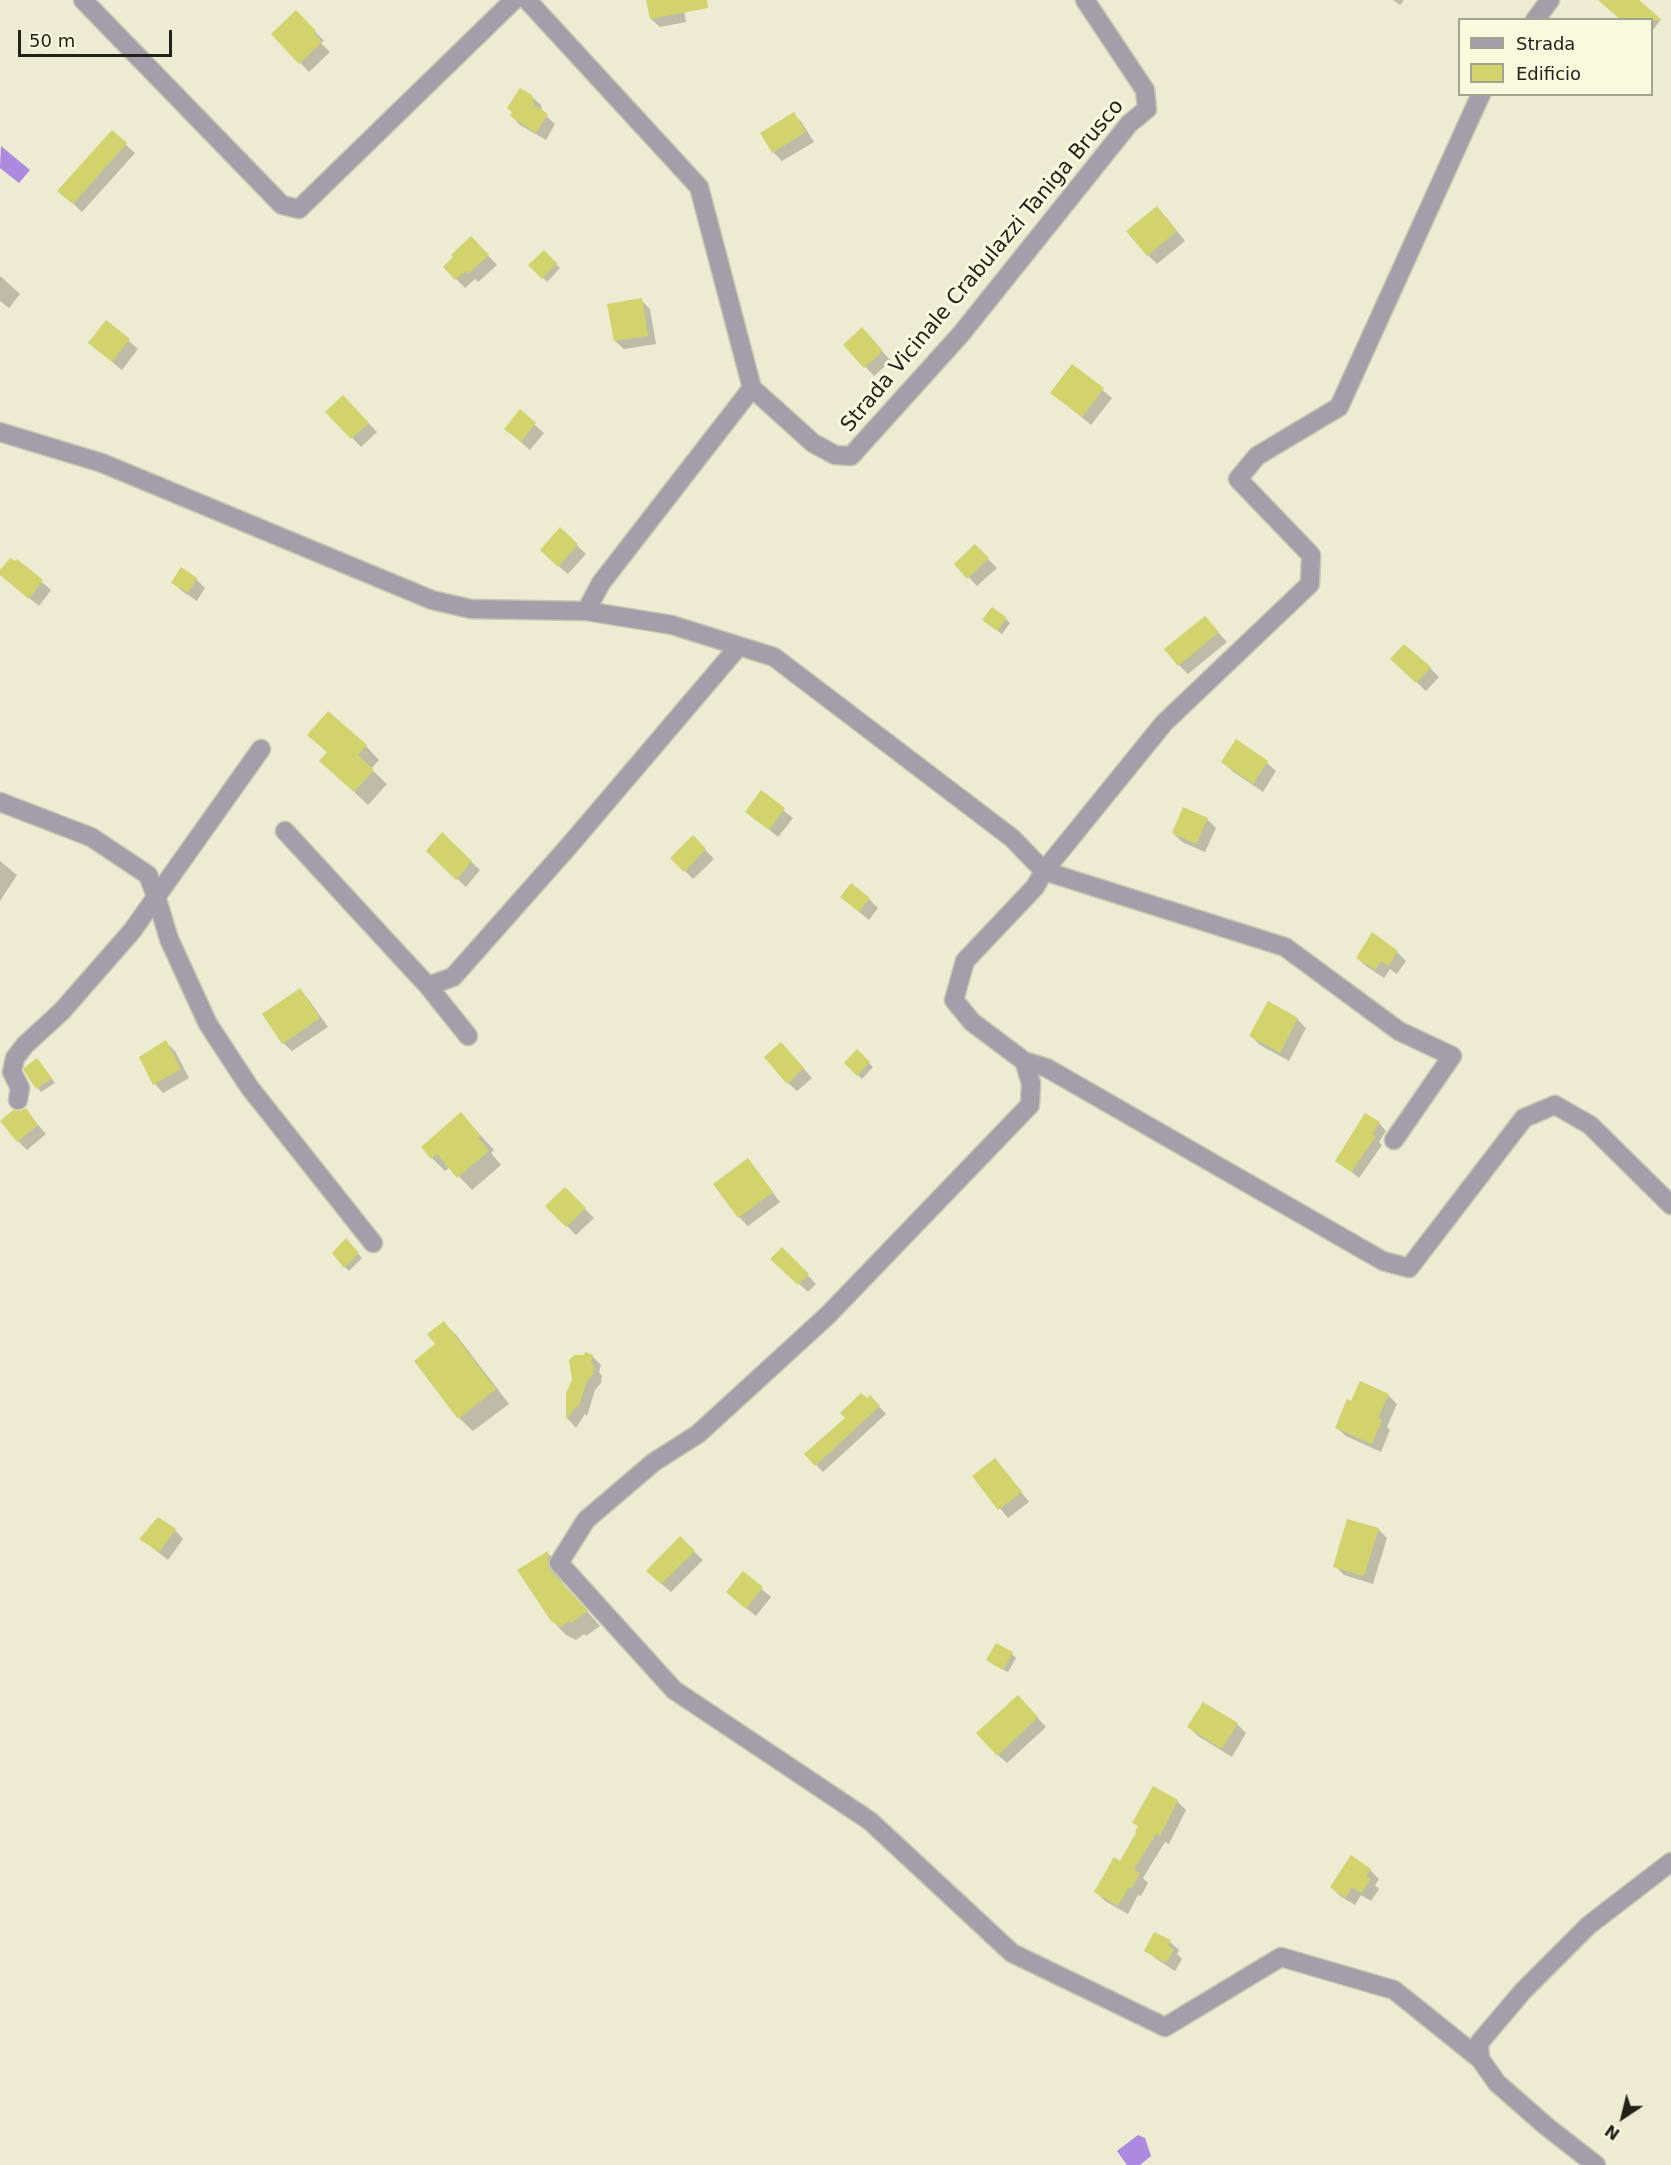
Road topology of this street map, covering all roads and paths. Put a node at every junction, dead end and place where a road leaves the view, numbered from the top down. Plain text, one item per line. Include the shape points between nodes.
1 (83, 0) edge
2 (514, 0) edge
3 (527, 0) edge
4 (1084, 0) edge
5 (1550, 0) edge
6 (1536, 18) edge
7 (1480, 96) edge
8 (752, 388) junction
9 (0, 432) edge
10 (586, 611) junction
11 (739, 646) junction
12 (261, 749) dead end
13 (0, 802) edge
14 (285, 831) dead end
15 (1044, 871) junction
16 (156, 896) junction
17 (428, 986) junction
18 (468, 1036) dead end
19 (1024, 1061) junction
20 (18, 1100) dead end
21 (1394, 1140) dead end
22 (1671, 1205) edge
23 (373, 1243) dead end
24 (1671, 1862) edge
25 (1480, 2059) junction
26 (1596, 2165) edge

1 - 2 street via 282,205 299,209
3 - 8 street via 699,187
4 - 8 street, Strada Vicinale Crabulazzi Taniga Brusco via 1145,90 1147,109 1129,124 961,334 851,456 835,455 813,443
5 - 6 street
7 - 15 street via 1339,407 1257,456 1238,479 1311,555 1310,585 1164,723
8 - 10 street via 601,583
9 - 10 street via 102,463 432,600 471,609
10 - 11 street via 672,625
11 - 15 street via 774,657 1012,838
11 - 17 street via 453,977
12 - 16 street
13 - 16 street via 91,837 147,875
14 - 17 street
15 - 19 street via 1035,887 965,961 954,1000 972,1023
15 - 21 street via 1285,946 1399,1031 1452,1056
16 - 20 street via 132,931 78,994 15,1058 12,1072 20,1088
16 - 23 street via 169,939 208,1024 250,1088
17 - 18 street
19 - 22 street via 1047,1068 1383,1261 1409,1268 1524,1118 1554,1105 1590,1125
19 - 25 street via 1031,1083 1030,1105 828,1315 698,1434 654,1462 586,1520 559,1563 674,1690 870,1821 1012,1953 1165,2027 1281,1956 1394,1990
24 - 25 street via 1589,1925 1523,1991 1479,2043
25 - 26 street via 1497,2083

